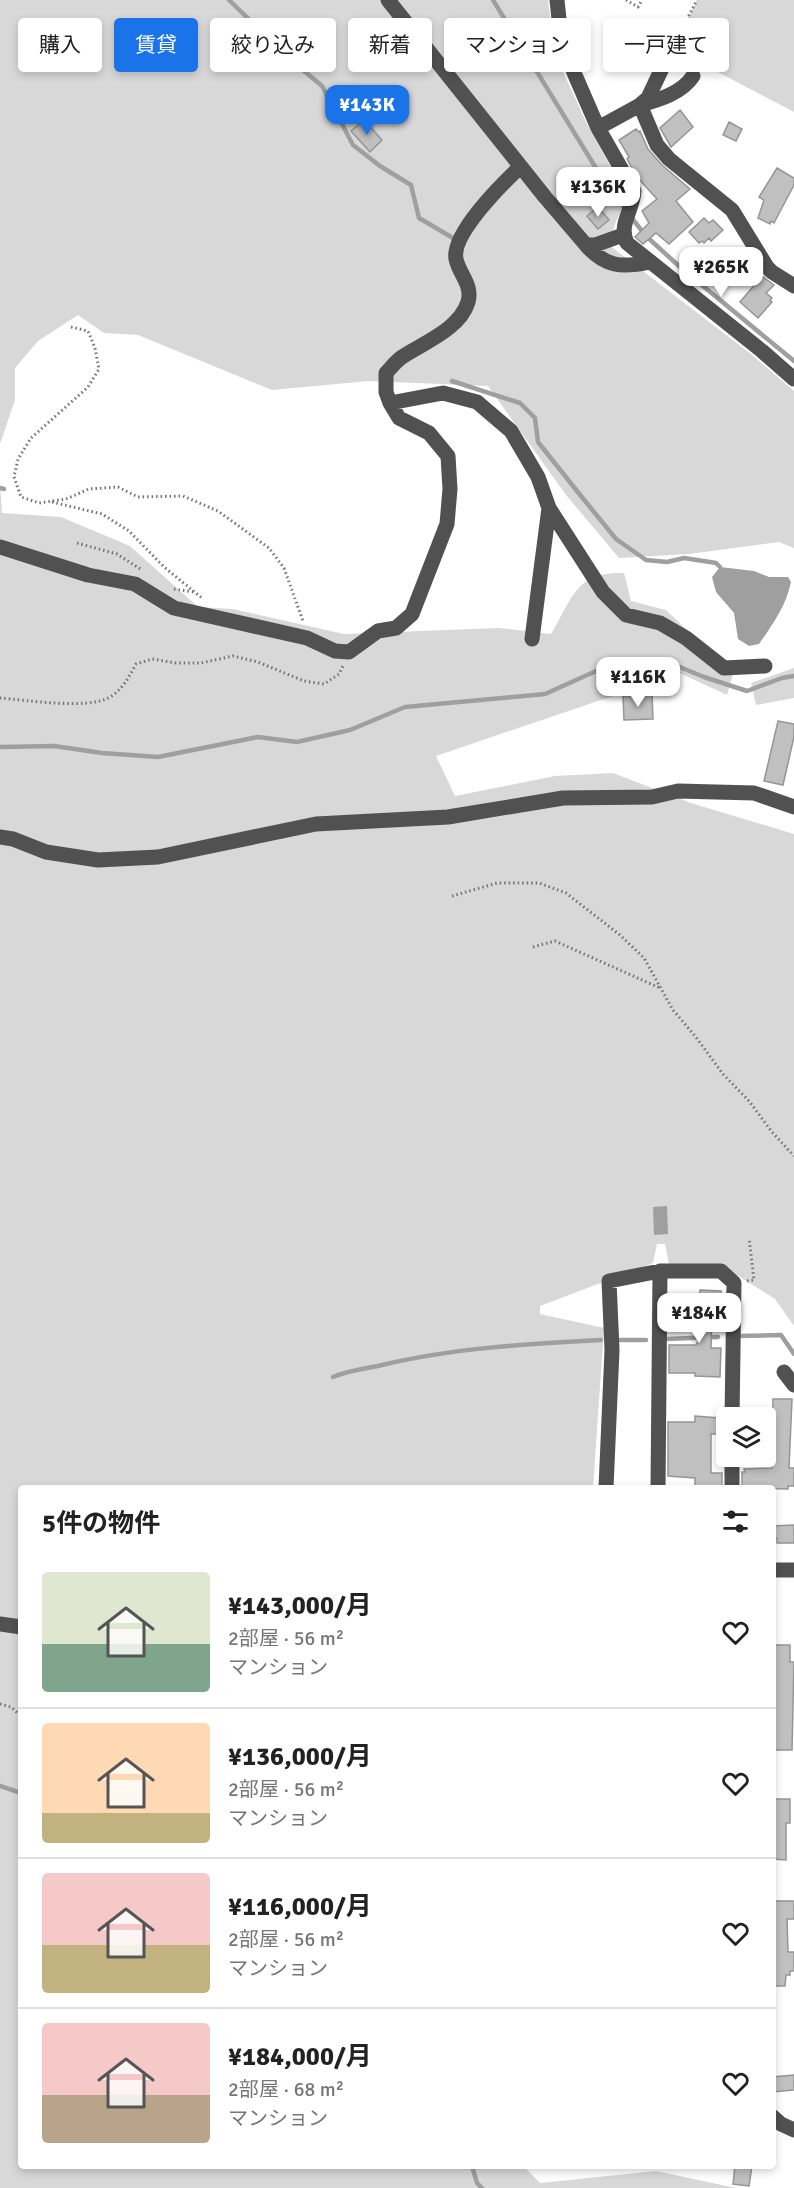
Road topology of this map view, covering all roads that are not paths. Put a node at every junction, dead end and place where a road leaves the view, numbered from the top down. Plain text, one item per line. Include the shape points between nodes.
1 (388, 0) edge
2 (557, 0) edge
3 (660, 72) edge
4 (693, 76) dead end
5 (640, 105) junction
6 (598, 128) junction
7 (520, 167) junction
8 (623, 231) junction
9 (586, 244) junction
10 (650, 262) junction
11 (794, 286) edge
12 (794, 379) edge
13 (390, 403) junction
14 (549, 508) junction
15 (0, 547) edge
16 (532, 639) dead end
17 (765, 666) dead end
18 (794, 807) edge
19 (0, 837) edge
20 (660, 1271) junction
21 (784, 1372) dead end
22 (794, 1385) edge
23 (732, 1407) edge
24 (732, 1467) edge
25 (606, 1485) edge
26 (658, 1485) edge
27 (732, 1485) edge
28 (776, 1570) edge
29 (794, 1570) edge
30 (0, 1624) edge
31 (18, 1627) edge
32 (776, 2120) edge
33 (794, 2130) edge

1 - 7 street
2 - 6 street via 561,38 580,73
3 - 5 street via 648,98
4 - 5 street via 686,87
5 - 6 street
5 - 11 street via 657,145 732,210 767,267
6 - 8 street via 634,191
7 - 9 street
7 - 13 street via 491,195 458,245 455,256 468,284 464,309 448,328 401,358 386,373
8 - 9 street via 595,245
8 - 10 street via 627,243
9 - 10 street via 598,259 629,266
10 - 12 street
13 - 14 street via 443,393 477,402 511,431 538,477
13 - 15 street via 399,418 429,434 448,456 447,524 412,614 396,628 378,631 349,652 335,651 308,638 174,608 135,584 88,575
14 - 16 street
14 - 17 street via 603,592 626,615 660,623 724,668
18 - 19 street via 754,793 678,791 652,797 563,798 448,817 316,824 158,857 98,860 46,852
20 - 23 street via 721,1271 734,1283
20 - 25 street via 609,1281 612,1350
20 - 26 street
21 - 22 street
24 - 27 street
28 - 29 street
30 - 31 street
32 - 33 street

